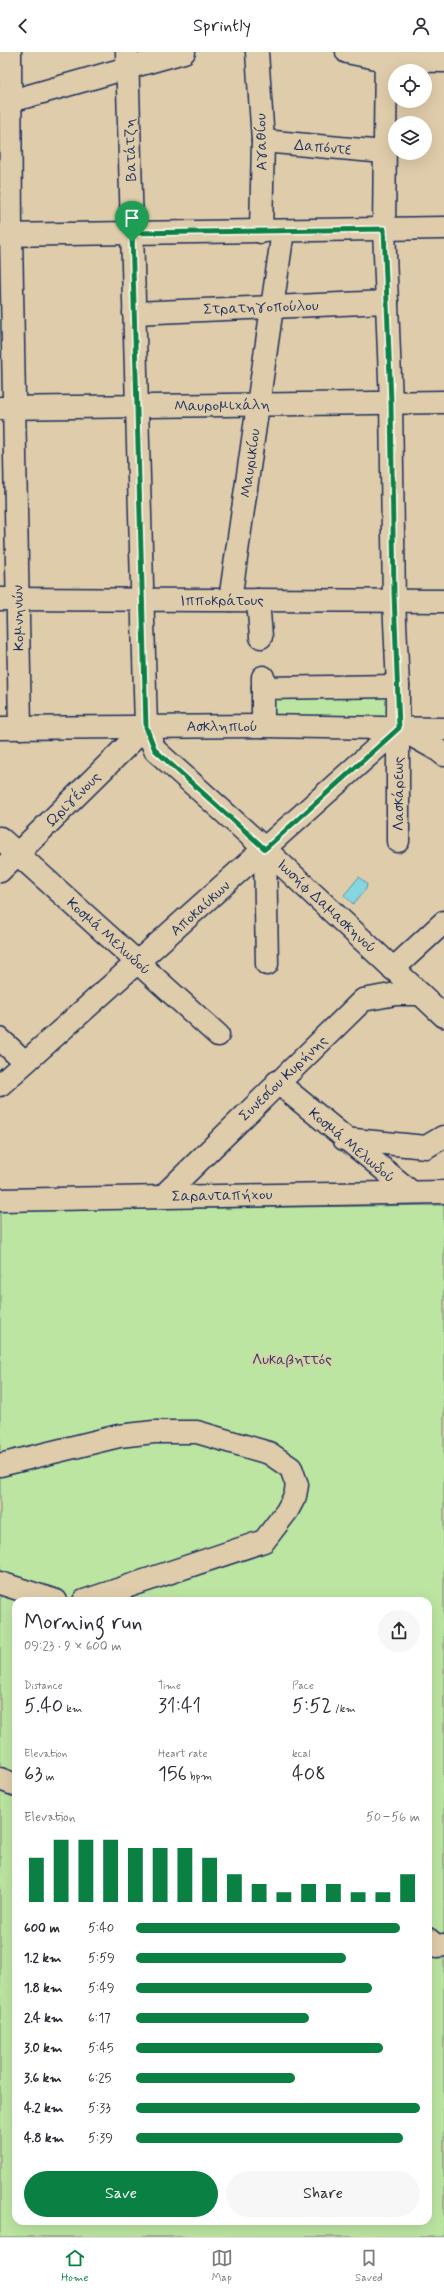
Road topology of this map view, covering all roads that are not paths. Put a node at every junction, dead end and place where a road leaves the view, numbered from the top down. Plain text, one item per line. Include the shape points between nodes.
1 (10, 52) edge
2 (184, 52) edge
3 (257, 52) edge
4 (347, 52) edge
5 (386, 56) edge
6 (127, 59) edge
7 (444, 60) edge
8 (5, 101) edge
9 (263, 141) junction
10 (384, 152) junction
11 (444, 228) edge
12 (384, 229) junction
13 (282, 230) junction
14 (261, 232) junction
15 (132, 233) junction
16 (6, 235) edge
17 (387, 302) junction
18 (272, 307) junction
19 (134, 313) junction
20 (444, 402) edge
21 (391, 403) junction
22 (258, 405) junction
23 (137, 406) junction
24 (7, 408) edge
25 (9, 600) edge
26 (142, 600) junction
27 (230, 600) junction
28 (258, 600) junction
29 (394, 601) junction
30 (444, 601) edge
31 (261, 637) dead end
32 (398, 686) junction
33 (263, 726) junction
34 (146, 727) junction
35 (10, 728) edge
36 (399, 728) junction
37 (444, 729) edge
38 (444, 755) edge
39 (0, 838) edge
40 (398, 841) dead end
41 (265, 849) junction
42 (18, 854) junction
43 (0, 871) edge
44 (444, 922) edge
45 (139, 962) junction
46 (267, 964) dead end
47 (393, 969) junction
48 (420, 994) junction
49 (444, 1016) edge
50 (218, 1035) dead end
51 (0, 1039) edge
52 (25, 1062) junction
53 (277, 1082) junction
54 (0, 1086) edge
55 (443, 1137) dead end
56 (344, 1139) junction
57 (410, 1191) junction
58 (444, 1192) edge
59 (162, 1197) junction
60 (0, 1200) edge
61 (0, 1465) edge
62 (0, 1582) edge
63 (44, 1597) edge
64 (96, 1597) edge
65 (0, 1779) edge
66 (12, 1784) edge
67 (432, 1942) edge
68 (444, 1945) edge

1 - 8 street, Κομνηνών
2 - 6 street
3 - 9 street, Αγαθίου
4 - 5 street
5 - 7 street
5 - 10 street, Λασκάρεως
6 - 8 street
6 - 15 street, Βατάτζη
8 - 16 street, Κομνηνών
9 - 10 street, Δαπόντε
9 - 14 street, Αγαθίου
10 - 12 street, Λασκάρεως
11 - 12 street
12 - 13 street
12 - 17 street, Λασκάρεως
13 - 14 street
13 - 18 street, Μαυρικίου
14 - 15 street
15 - 16 street
15 - 19 street, Βατάτζη
16 - 24 street, Κομνηνών
17 - 18 street, Στρατηγοπούλου
17 - 21 street, Λασκάρεως
18 - 19 street, Στρατηγοπούλου
18 - 22 street, Μαυρικίου
19 - 23 street, Βατάτζη
20 - 21 street, Μαυρομιχάλη
21 - 22 street, Μαυρομιχάλη
21 - 29 street, Λασκάρεως
22 - 23 street, Μαυρομιχάλη
22 - 27 street, Μαυρικίου
23 - 24 street, Μαυρομιχάλη
23 - 26 street, Βατάτζη
24 - 25 street, Κομνηνών
25 - 26 street, Ιπποκράτους
25 - 35 street, Κομνηνών
26 - 27 street, Ιπποκράτους
26 - 34 street, Βατάτζη
27 - 28 street, Ιπποκράτους
28 - 29 street, Ιπποκράτους
28 - 31 street
29 - 30 street, Ιπποκράτους
29 - 32 street, Λασκάρεως
32 - 33 street via 263,682
32 - 36 street, Λασκάρεως
33 - 34 street, Ασκληπιού
33 - 36 street, Ασκληπιού
34 - 35 street, Ασκληπιού
34 - 41 street, Ιωσήφ Δαμασκηνού via 155,750
34 - 42 street, Ωριγένους
36 - 37 street, Ασκληπιού
36 - 38 street
36 - 40 street, Λασκάρεως
36 - 41 street, Αποκαύκων
39 - 42 street, Κοσμά Μελωδού
41 - 45 street, Αποκαύκων
41 - 46 street
41 - 47 street, Ιωσήφ Δαμασκηνού
42 - 43 street, Ωριγένους
42 - 45 street, Κοσμά Μελωδού
44 - 47 street
45 - 50 street, Κοσμά Μελωδού
45 - 52 street, Αποκαύκων
47 - 48 street, Ιωσήφ Δαμασκηνού
48 - 49 street, Ιωσήφ Δαμασκηνού
48 - 53 street, Συνεσίου Κυρήνης via 363,1000
51 - 52 street
52 - 54 street, Αποκαύκων
53 - 56 street, Κοσμά Μελωδού
53 - 59 street, Συνεσίου Κυρήνης
55 - 56 street via 426,1147
56 - 57 street, Κοσμά Μελωδού
57 - 58 street, Σαρανταπήχου
57 - 59 street, Σαρανταπήχου
59 - 60 street, Σαρανταπήχου
61 - 64 street via 119,1436 154,1432 197,1432 269,1453 291,1468 296,1478 295,1496 264,1541
62 - 63 street
65 - 66 street
67 - 68 street via 436,1946

